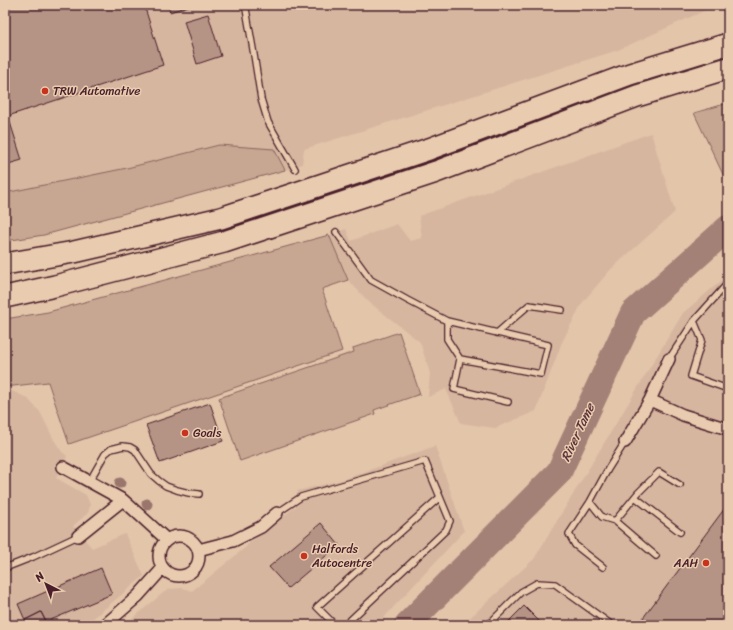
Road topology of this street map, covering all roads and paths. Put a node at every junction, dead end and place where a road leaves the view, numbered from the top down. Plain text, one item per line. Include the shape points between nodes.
1 (242, 5) edge
2 (728, 44) edge
3 (728, 68) edge
4 (295, 169) dead end
5 (336, 232) dead end
6 (5, 264) edge
7 (728, 283) edge
8 (5, 297) edge
9 (562, 310) dead end
10 (447, 321) junction
11 (694, 321) junction
12 (497, 333) junction
13 (460, 359) junction
14 (669, 360) joint
15 (728, 389) edge
16 (650, 400) junction
17 (508, 402) dead end
18 (728, 429) edge
19 (625, 442) joint
20 (63, 468) dead end
21 (89, 482) junction
22 (680, 485) dead end
23 (199, 494) dead end
24 (440, 497) junction
25 (635, 497) junction
26 (123, 500) junction
27 (590, 502) junction
28 (277, 514) joint
29 (615, 521) junction
30 (680, 532) dead end
31 (78, 536) joint
32 (167, 540) junction
33 (198, 550) junction
34 (656, 556) dead end
35 (5, 568) edge
36 (163, 568) junction
37 (603, 568) dead end
38 (105, 625) edge
39 (335, 625) edge
40 (345, 625) edge
41 (488, 625) edge
42 (612, 625) edge

1 - 4 lane via 246,9 262,104 268,122
2 - 6 highway via 630,74 429,149 221,218 74,252
3 - 8 highway via 637,96 436,172 224,242
5 - 10 lane via 371,280
7 - 11 lane
9 - 12 lane via 529,305
10 - 12 lane
10 - 13 lane via 447,339
11 - 14 lane
11 - 15 lane via 702,340 692,376
12 - 13 lane via 548,345 541,374
13 - 17 lane via 454,389
14 - 16 street
16 - 18 street via 683,415
16 - 19 street
19 - 27 lane
20 - 21 street
21 - 23 lane via 105,454 123,446 135,450 151,474 166,486
21 - 26 street
22 - 25 lane via 659,472
24 - 28 lane via 425,461 300,497
24 - 39 lane via 317,607
24 - 40 lane via 450,521 446,530
25 - 29 lane
25 - 30 lane
26 - 31 street
26 - 32 street
27 - 29 lane via 602,517
27 - 37 lane via 569,534 575,545
28 - 33 street via 233,541
29 - 34 lane
31 - 35 lane
32 - 33 street via 176,536 186,537 194,542
32 - 36 street via 159,553
33 - 36 street via 199,562 193,571 183,576 172,575
36 - 38 street via 138,596
41 - 42 lane via 521,592 537,582 555,584

